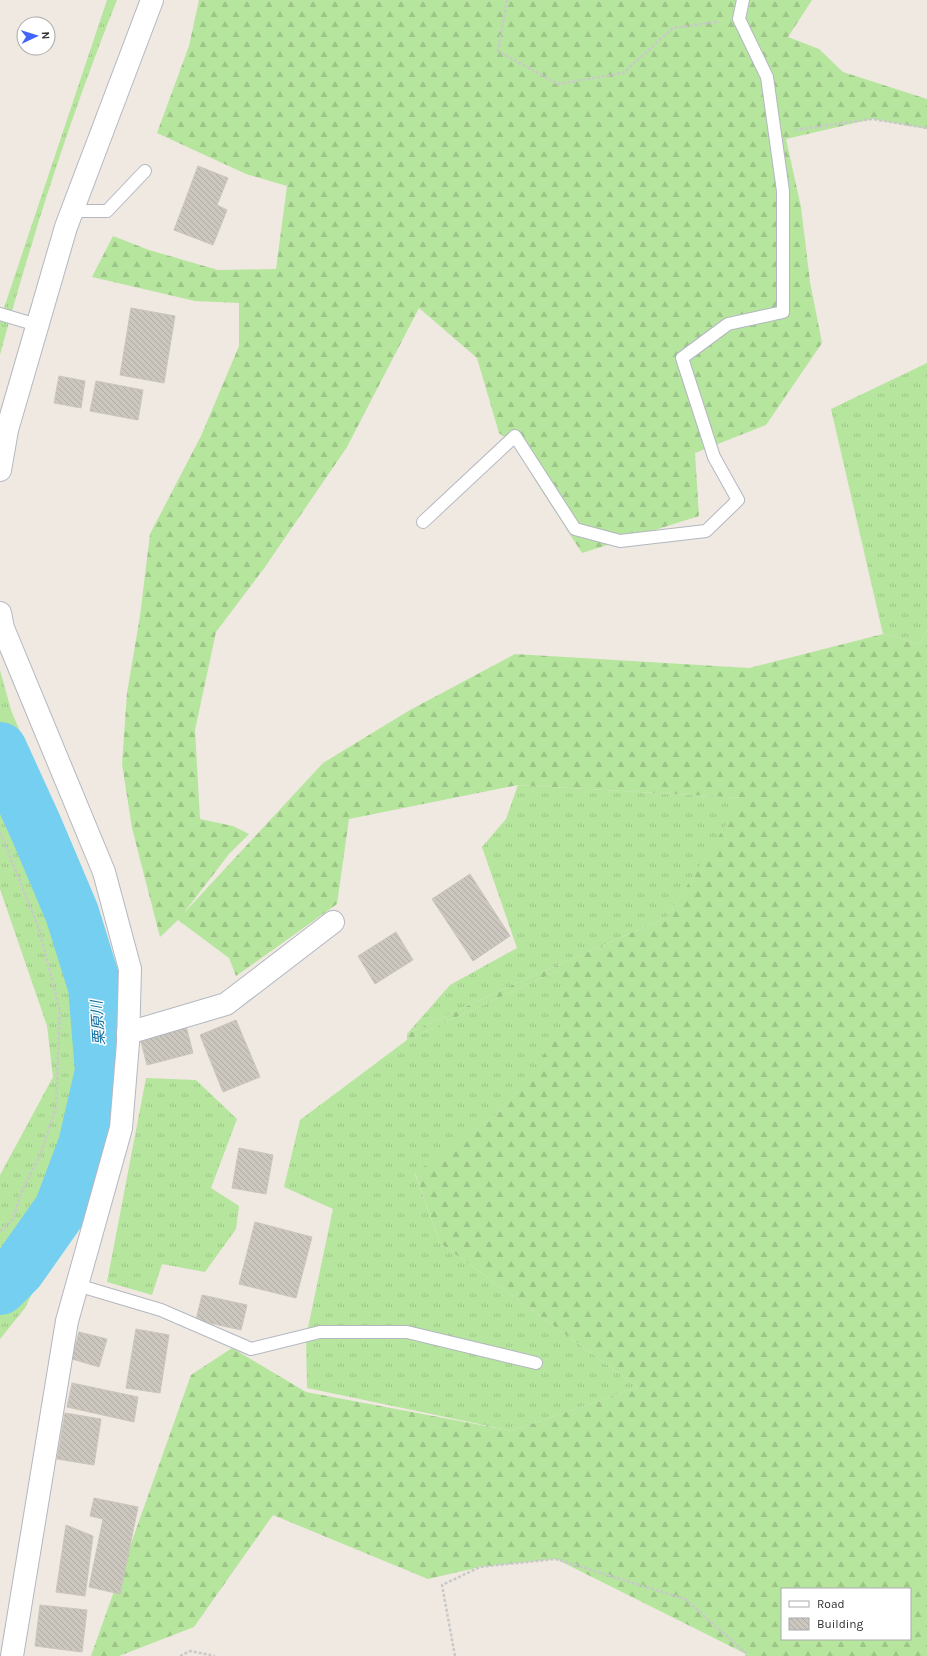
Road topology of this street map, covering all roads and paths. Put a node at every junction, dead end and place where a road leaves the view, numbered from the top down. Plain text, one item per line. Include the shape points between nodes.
1 (152, 0) edge
2 (507, 0) edge
3 (743, 0) edge
4 (739, 19) junction
5 (927, 128) edge
6 (775, 133) junction
7 (145, 170) dead end
8 (73, 211) junction
9 (0, 314) edge
10 (38, 325) junction
11 (0, 470) edge
12 (423, 522) dead end
13 (1, 623) edge
14 (0, 832) edge
15 (333, 922) dead end
16 (128, 1033) junction
17 (0, 1232) edge
18 (77, 1285) junction
19 (536, 1363) dead end
20 (12, 1656) edge
21 (180, 1656) edge
22 (215, 1656) edge
23 (455, 1656) edge
24 (746, 1656) edge

1 - 8 street
2 - 4 path via 498,51 558,84 623,73 673,28
3 - 4 lane
4 - 6 lane via 767,77
5 - 6 path via 872,119
6 - 12 lane via 783,191 783,312 728,324 682,358 714,457 738,500 706,531 620,541 575,529 515,436
7 - 8 lane via 107,211
8 - 10 street
9 - 10 lane
10 - 11 street via 7,430
13 - 16 street via 104,872 130,969
14 - 17 path via 39,929 60,1011 56,1107 42,1153 21,1193 13,1219
15 - 16 street via 226,1004
16 - 18 street via 121,1128
18 - 19 lane via 161,1310 251,1349 320,1332 408,1332
18 - 20 street via 67,1321
21 - 22 path via 190,1651
23 - 24 path via 442,1585 480,1567 556,1559 685,1599 747,1654

